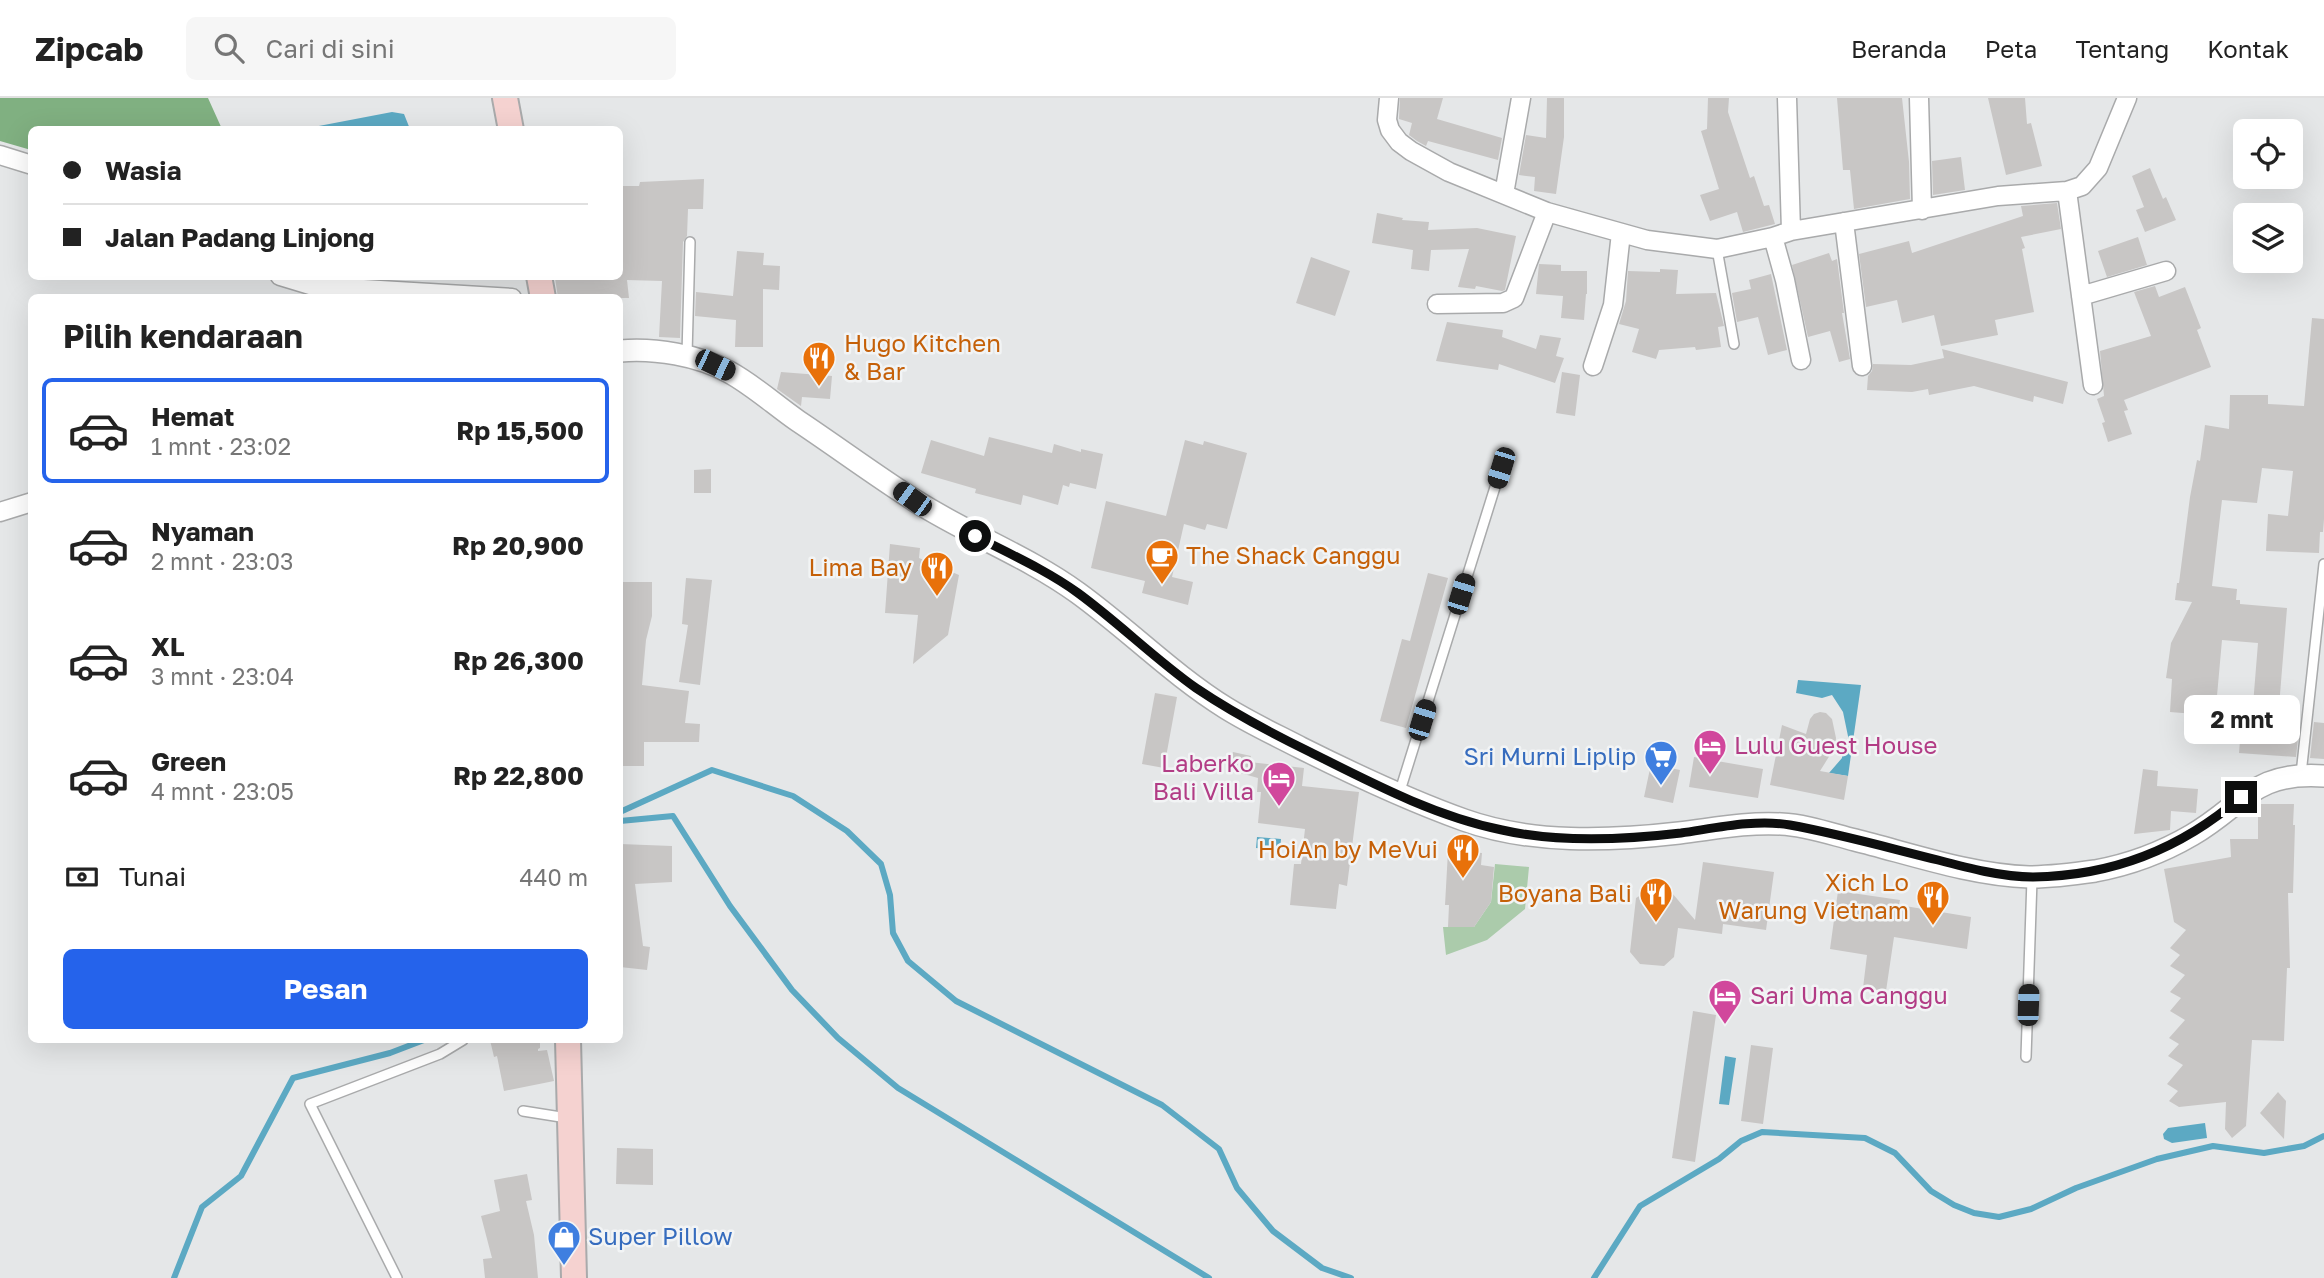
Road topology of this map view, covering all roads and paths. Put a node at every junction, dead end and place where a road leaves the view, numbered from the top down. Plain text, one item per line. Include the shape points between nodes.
1 (505, 98) edge
2 (1389, 98) edge
3 (1521, 98) edge
4 (1787, 98) edge
5 (1919, 98) edge
6 (2127, 98) edge
7 (510, 126) edge
8 (0, 155) edge
9 (28, 163) edge
10 (2067, 191) junction
11 (1504, 194) junction
12 (1922, 209) junction
13 (1547, 212) junction
14 (1844, 222) junction
15 (1791, 230) junction
16 (1621, 233) junction
17 (1773, 237) junction
18 (690, 242) dead end
19 (1717, 249) junction
20 (2166, 271) dead end
21 (293, 280) edge
22 (446, 294) edge
23 (2081, 296) junction
24 (1437, 304) dead end
25 (1734, 344) dead end
26 (623, 351) edge
27 (687, 357) junction
28 (1801, 360) dead end
29 (1593, 366) dead end
30 (1862, 366) dead end
31 (2093, 385) dead end
32 (1501, 468) dead end
33 (28, 503) edge
34 (0, 512) edge
35 (2324, 564) edge
36 (2301, 774) junction
37 (2324, 776) edge
38 (1398, 795) junction
39 (2032, 877) junction
40 (458, 1043) edge
41 (568, 1043) edge
42 (2026, 1056) dead end
43 (523, 1111) dead end
44 (569, 1118) junction
45 (397, 1278) edge
46 (574, 1278) edge

1 - 7 main road
2 - 11 street via 1387,120 1399,142 1448,172
3 - 11 street
4 - 15 street
5 - 12 street
6 - 10 street via 2098,168 2081,186
8 - 9 street
10 - 12 street via 1998,196
10 - 23 street
11 - 13 street
12 - 14 street
13 - 16 street
13 - 24 street via 1514,298 1503,303
14 - 15 street
14 - 30 street
15 - 17 street
16 - 19 street
16 - 29 street via 1613,305
17 - 19 street
17 - 28 street
18 - 27 lane
19 - 25 lane
20 - 23 street
21 - 22 street via 313,286
23 - 31 street
26 - 27 street
27 - 38 street via 733,374 912,499 1077,592 1223,707
32 - 38 lane
33 - 34 street
35 - 36 lane
36 - 37 street
36 - 39 street via 2258,787 2172,846 2092,871
38 - 39 street via 1470,823 1506,831 1597,839 1786,824 1962,866
39 - 42 lane
40 - 45 lane via 310,1104
41 - 44 main road
43 - 44 lane
44 - 46 main road

